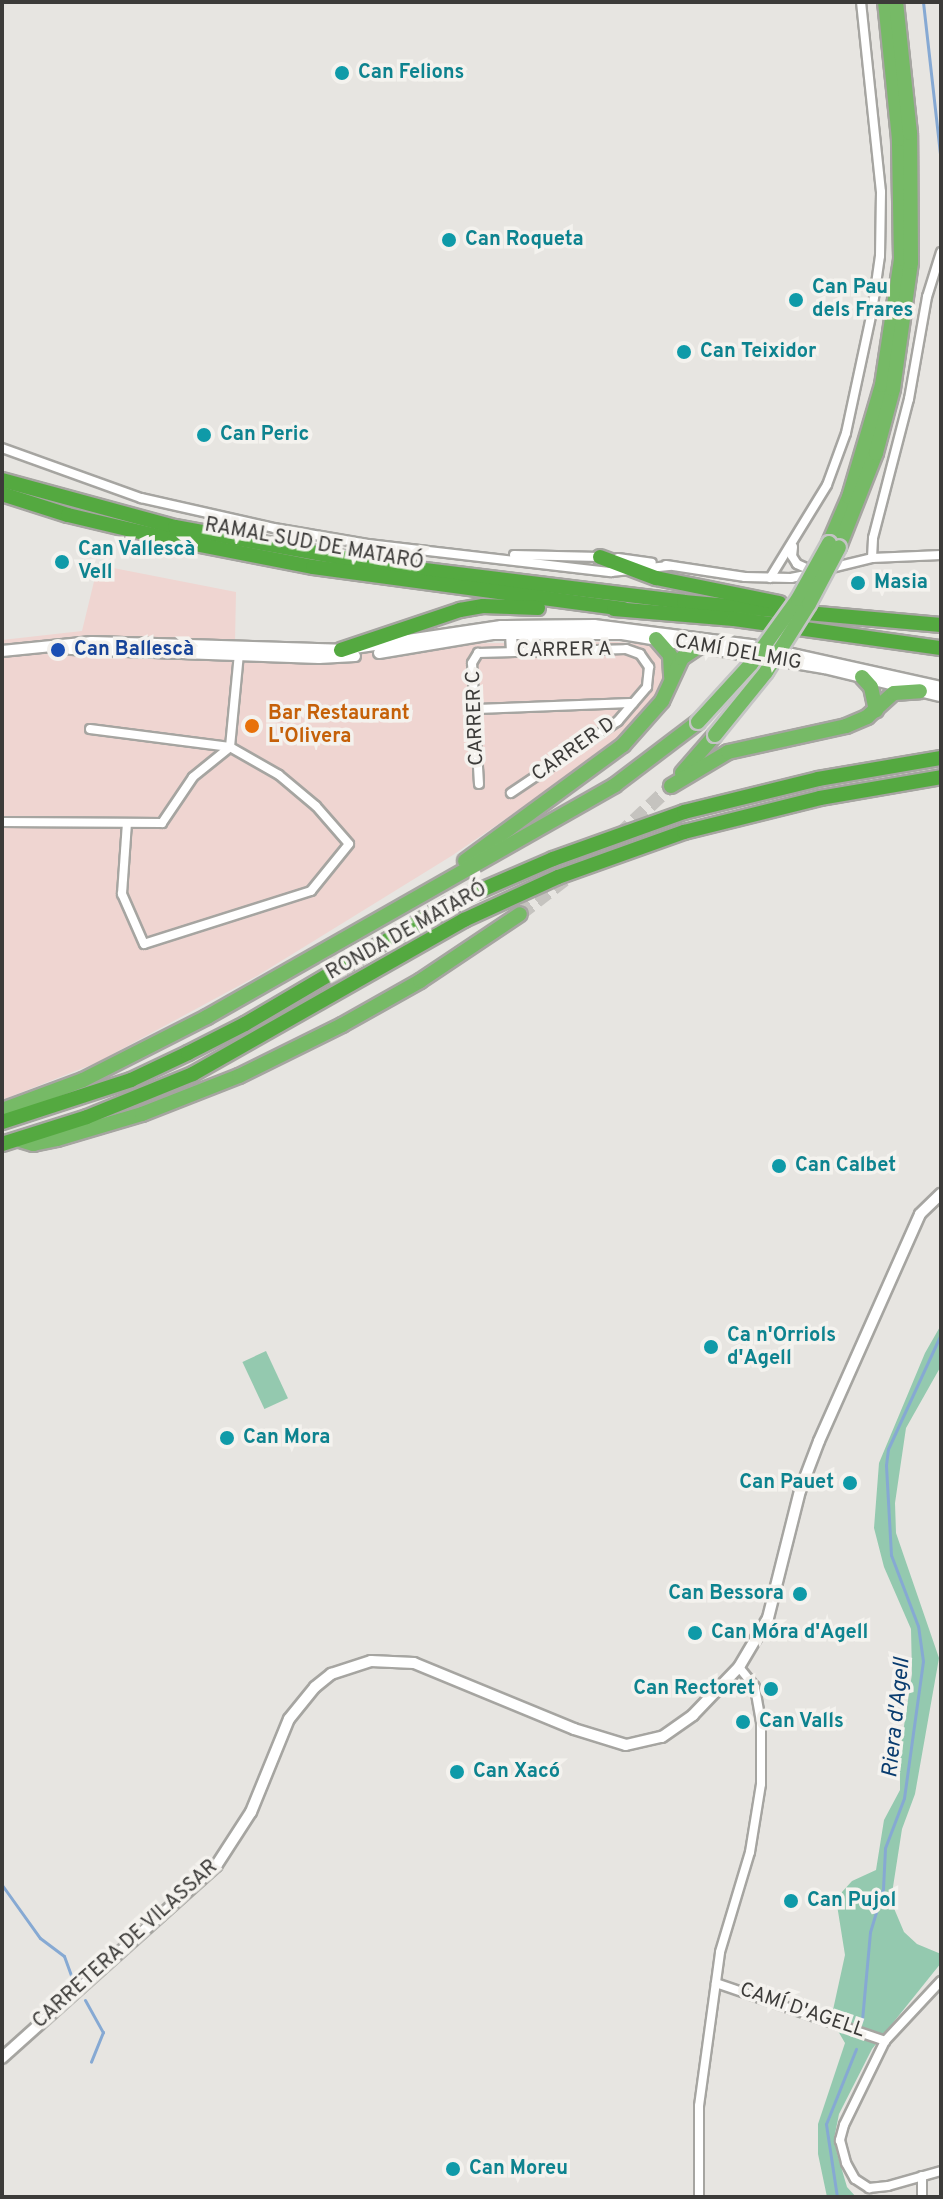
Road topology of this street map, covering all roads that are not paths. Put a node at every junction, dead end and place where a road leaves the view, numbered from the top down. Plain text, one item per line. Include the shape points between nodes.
1 (861, 2) edge
2 (885, 2) edge
3 (896, 2) edge
4 (941, 252) edge
5 (2, 448) edge
6 (2, 480) edge
7 (2, 494) edge
8 (793, 545) junction
9 (834, 545) junction
10 (476, 554) junction
11 (941, 555) edge
12 (600, 557) junction
13 (872, 558) junction
14 (669, 566) junction
15 (635, 570) junction
16 (816, 572) junction
17 (770, 578) junction
18 (623, 609) junction
19 (834, 616) junction
20 (941, 625) edge
21 (609, 627) junction
22 (453, 632) junction
23 (511, 633) junction
24 (532, 633) junction
25 (656, 639) junction
26 (156, 644) junction
27 (700, 646) junction
28 (37, 647) junction
29 (941, 648) edge
30 (341, 650) junction
31 (2, 651) edge
32 (512, 651) junction
33 (533, 651) junction
34 (281, 652) junction
35 (478, 653) joint
36 (239, 654) junction
37 (862, 677) junction
38 (670, 684) junction
39 (941, 687) edge
40 (920, 691) junction
41 (941, 696) edge
42 (634, 703) junction
43 (618, 704) junction
44 (475, 709) junction
45 (876, 710) junction
46 (622, 716) junction
47 (90, 729) dead end
48 (230, 747) junction
49 (936, 758) edge
50 (941, 777) edge
51 (479, 784) dead end
52 (511, 793) dead end
53 (2, 822) edge
54 (127, 823) junction
55 (420, 896) junction
56 (520, 914) tunnel mouth
57 (2, 1110) edge
58 (2, 1122) edge
59 (20, 1140) junction
60 (2, 1144) edge
61 (941, 1194) edge
62 (739, 1667) junction
63 (941, 1981) edge
64 (716, 1983) junction
65 (885, 2041) junction
66 (2, 2058) edge
67 (941, 2171) edge
68 (922, 2176) junction
69 (699, 2197) edge
70 (922, 2197) edge

1 - 8 street via 881,192 878,272 846,433 827,485
2 - 9 highway via 899,139 901,259 882,385
3 - 9 highway via 910,133 911,262 876,453
4 - 13 street
5 - 10 street via 141,498 274,528
6 - 19 highway via 175,527 376,564
7 - 18 highway, RAMAL SUD DE MATARÓ via 174,540 313,567
8 - 16 street via 797,564
8 - 17 street
9 - 45 highway, bridge via 809,604 766,672 671,786 728,752 846,726
9 - 55 highway, bridge via 761,651 698,722 615,785
10 - 12 street
10 - 15 street via 611,572
11 - 13 street
12 - 14 street
12 - 15 highway
13 - 16 street
14 - 15 street
14 - 17 street
15 - 19 highway
16 - 17 street
18 - 29 highway
18 - 30 highway via 471,607
19 - 20 highway
21 - 22 street, CAMÍ DEL MIG via 533,624
21 - 24 street, CAMÍ DEL MIG via 535,628
21 - 39 street, CAMÍ DEL MIG via 751,645
22 - 23 street, CAMÍ DEL MIG
22 - 30 street, CAMÍ DEL MIG
23 - 24 street, CAMÍ DEL MIG
23 - 32 street
23 - 34 street, CAMÍ DEL MIG via 342,657
24 - 25 street, CAMÍ DEL MIG
24 - 33 street
25 - 27 street, CAMÍ DEL MIG
25 - 38 highway via 670,655
26 - 28 street, CAMÍ DEL MIG
26 - 34 street, CAMÍ DEL MIG
26 - 36 street, CAMÍ DEL MIG
27 - 37 street, CAMÍ DEL MIG
27 - 38 highway via 682,658
28 - 31 street, CAMÍ DEL MIG
28 - 36 street, CAMÍ DEL MIG
30 - 34 street, CAMÍ DEL MIG
32 - 33 street, CARRER A
32 - 35 street, CARRER A
33 - 42 street, CARRER A via 626,649 640,654 649,667 647,687
34 - 36 street, CAMÍ DEL MIG
35 - 44 street, CARRER C via 472,663
36 - 48 street
37 - 40 street, CAMÍ DEL MIG
37 - 45 highway via 871,687
38 - 55 highway via 649,718 623,745
40 - 41 street, CAMÍ DEL MIG
40 - 45 highway via 894,693
42 - 43 street
42 - 46 street, CARRER D
43 - 44 street
43 - 46 street
44 - 51 street, CARRER C
46 - 52 street, CARRER D
47 - 48 street
48 - 54 street via 193,777 162,823
48 - 54 street via 279,775 349,844 311,891 144,944 122,894
49 - 58 highway, RONDA DE MATARÓ via 818,779 684,812 553,859 449,904 188,1053 131,1080
50 - 59 highway, RONDA DE MATARÓ via 820,798 684,832 558,877 464,920 193,1074
53 - 54 street
55 - 57 highway via 144,1052
56 - 59 highway via 420,981 239,1076 142,1114 57,1139 33,1144
59 - 60 highway, RONDA DE MATARÓ
61 - 62 street, CARRETERA DE VILASSAR via 920,1214 819,1441 800,1491 768,1618
62 - 64 street via 755,1687 761,1784 750,1852 729,1913
62 - 66 street, CARRETERA DE VILASSAR via 679,1727 645,1743 626,1745 414,1663 371,1661 331,1674 289,1719 251,1812 216,1866
63 - 65 street
64 - 65 street, CAMÍ D'AGELL
64 - 69 street via 699,2106
65 - 68 street, CAMÍ D'AGELL via 844,2125 840,2140 846,2163 855,2179 869,2188
67 - 68 street, CAMÍ D'AGELL
68 - 70 street

